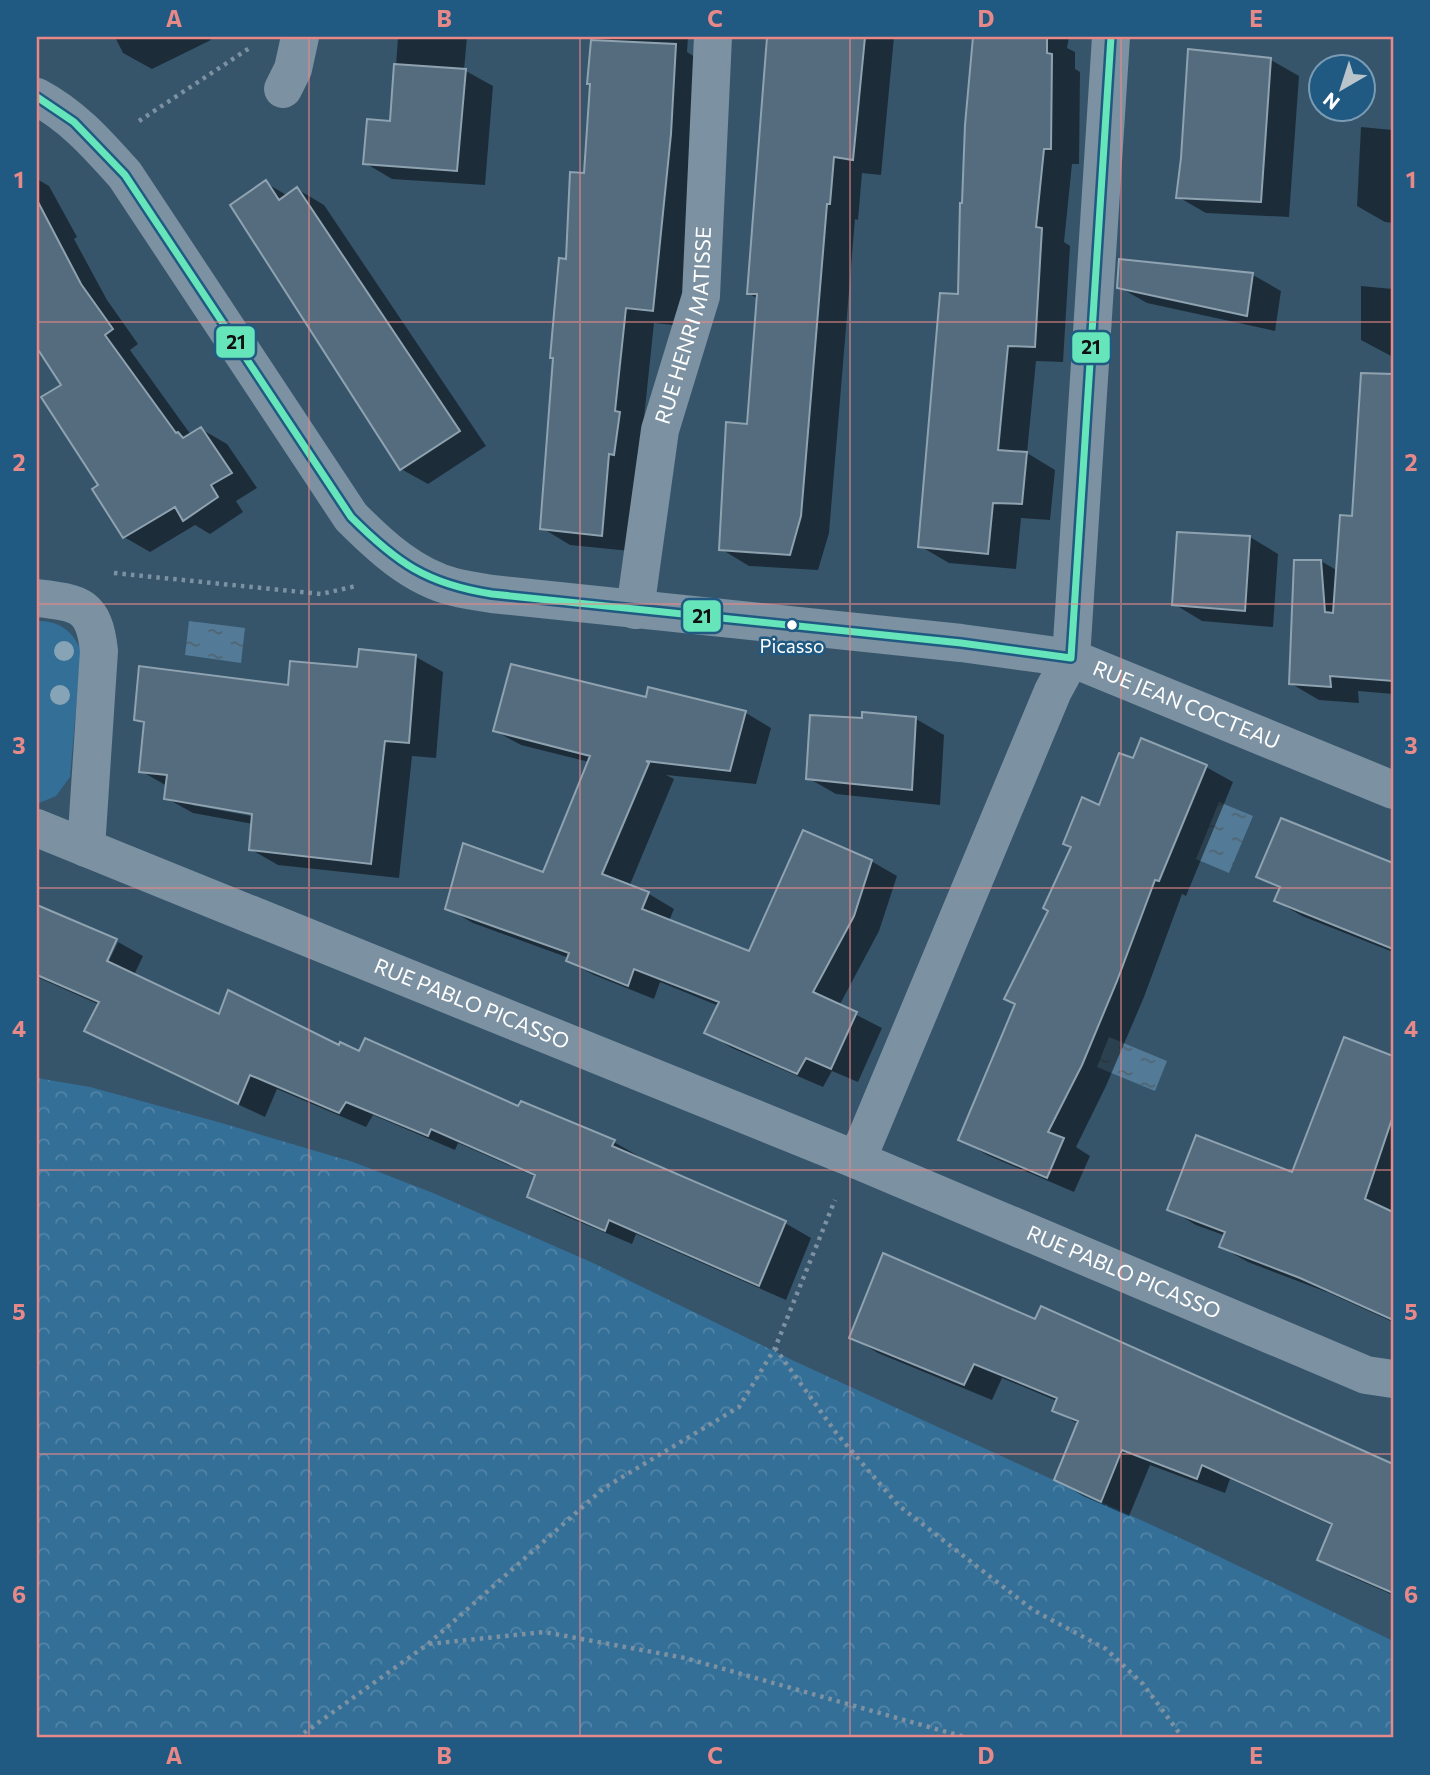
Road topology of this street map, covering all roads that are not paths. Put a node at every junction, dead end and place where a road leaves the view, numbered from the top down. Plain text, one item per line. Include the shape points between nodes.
1 (300, 37) edge
2 (713, 37) edge
3 (1111, 37) edge
4 (283, 89) dead end
5 (37, 97) edge
6 (37, 598) edge
7 (635, 610) junction
8 (1071, 658) junction
9 (1393, 790) edge
10 (37, 828) edge
11 (86, 848) junction
12 (858, 1160) junction
13 (1393, 1379) edge

1 - 4 street
2 - 7 street, RUE HENRI MATISSE via 701,296 660,430
3 - 8 street
5 - 7 street, RUE JEAN COCTEAU via 60,109 125,175 351,517 384,548 418,572 453,587
6 - 11 street via 80,607 90,614 98,638
7 - 8 street, RUE JEAN COCTEAU
8 - 9 street, RUE JEAN COCTEAU
8 - 12 street via 1053,691
10 - 11 street, RUE PABLO PICASSO
11 - 12 street, RUE PABLO PICASSO
12 - 13 street, RUE PABLO PICASSO via 1366,1375

